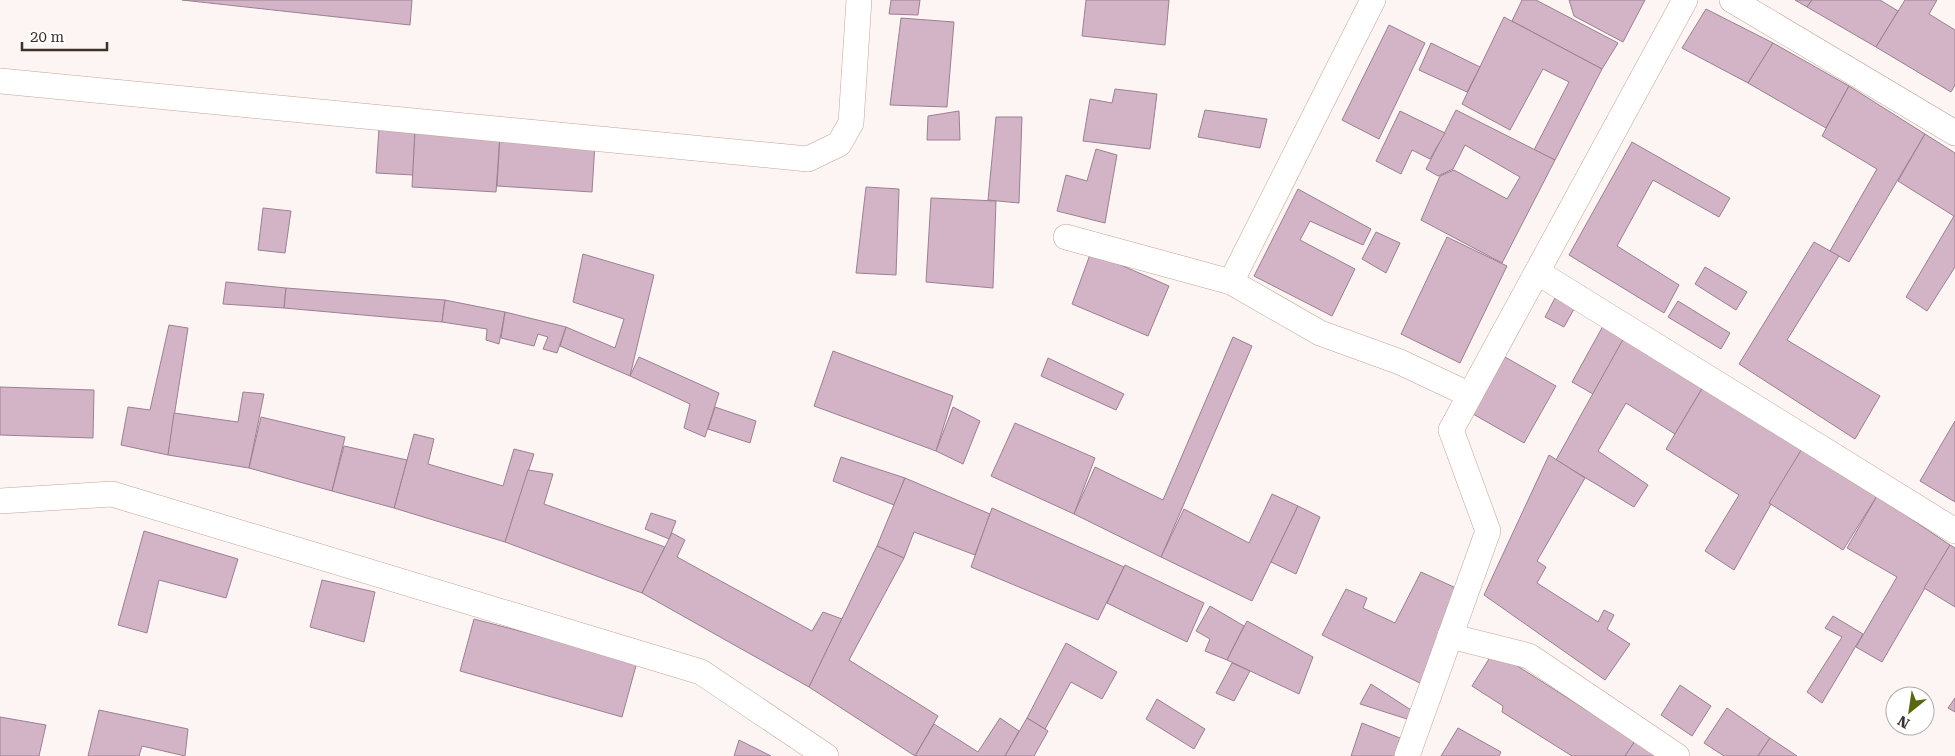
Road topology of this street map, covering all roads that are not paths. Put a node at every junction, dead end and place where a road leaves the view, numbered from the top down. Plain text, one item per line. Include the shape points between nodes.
1 (859, 0) edge
2 (1373, 0) edge
3 (1684, 0) edge
4 (1732, 0) edge
5 (0, 81) edge
6 (1955, 133) edge
7 (1066, 237) dead end
8 (1537, 272) junction
9 (1231, 282) junction
10 (1470, 395) junction
11 (0, 501) edge
12 (1955, 531) edge
13 (1450, 636) junction
14 (826, 756) edge
15 (1407, 756) edge
16 (1677, 756) edge

1 - 5 street via 851,123 839,144 808,159
2 - 9 street
3 - 8 street
4 - 6 street
7 - 9 street
8 - 10 street
8 - 12 street
9 - 10 street via 1320,333 1400,362
10 - 13 street via 1451,430 1488,531
11 - 14 street via 112,494 701,672
13 - 15 street
13 - 16 street via 1529,656

